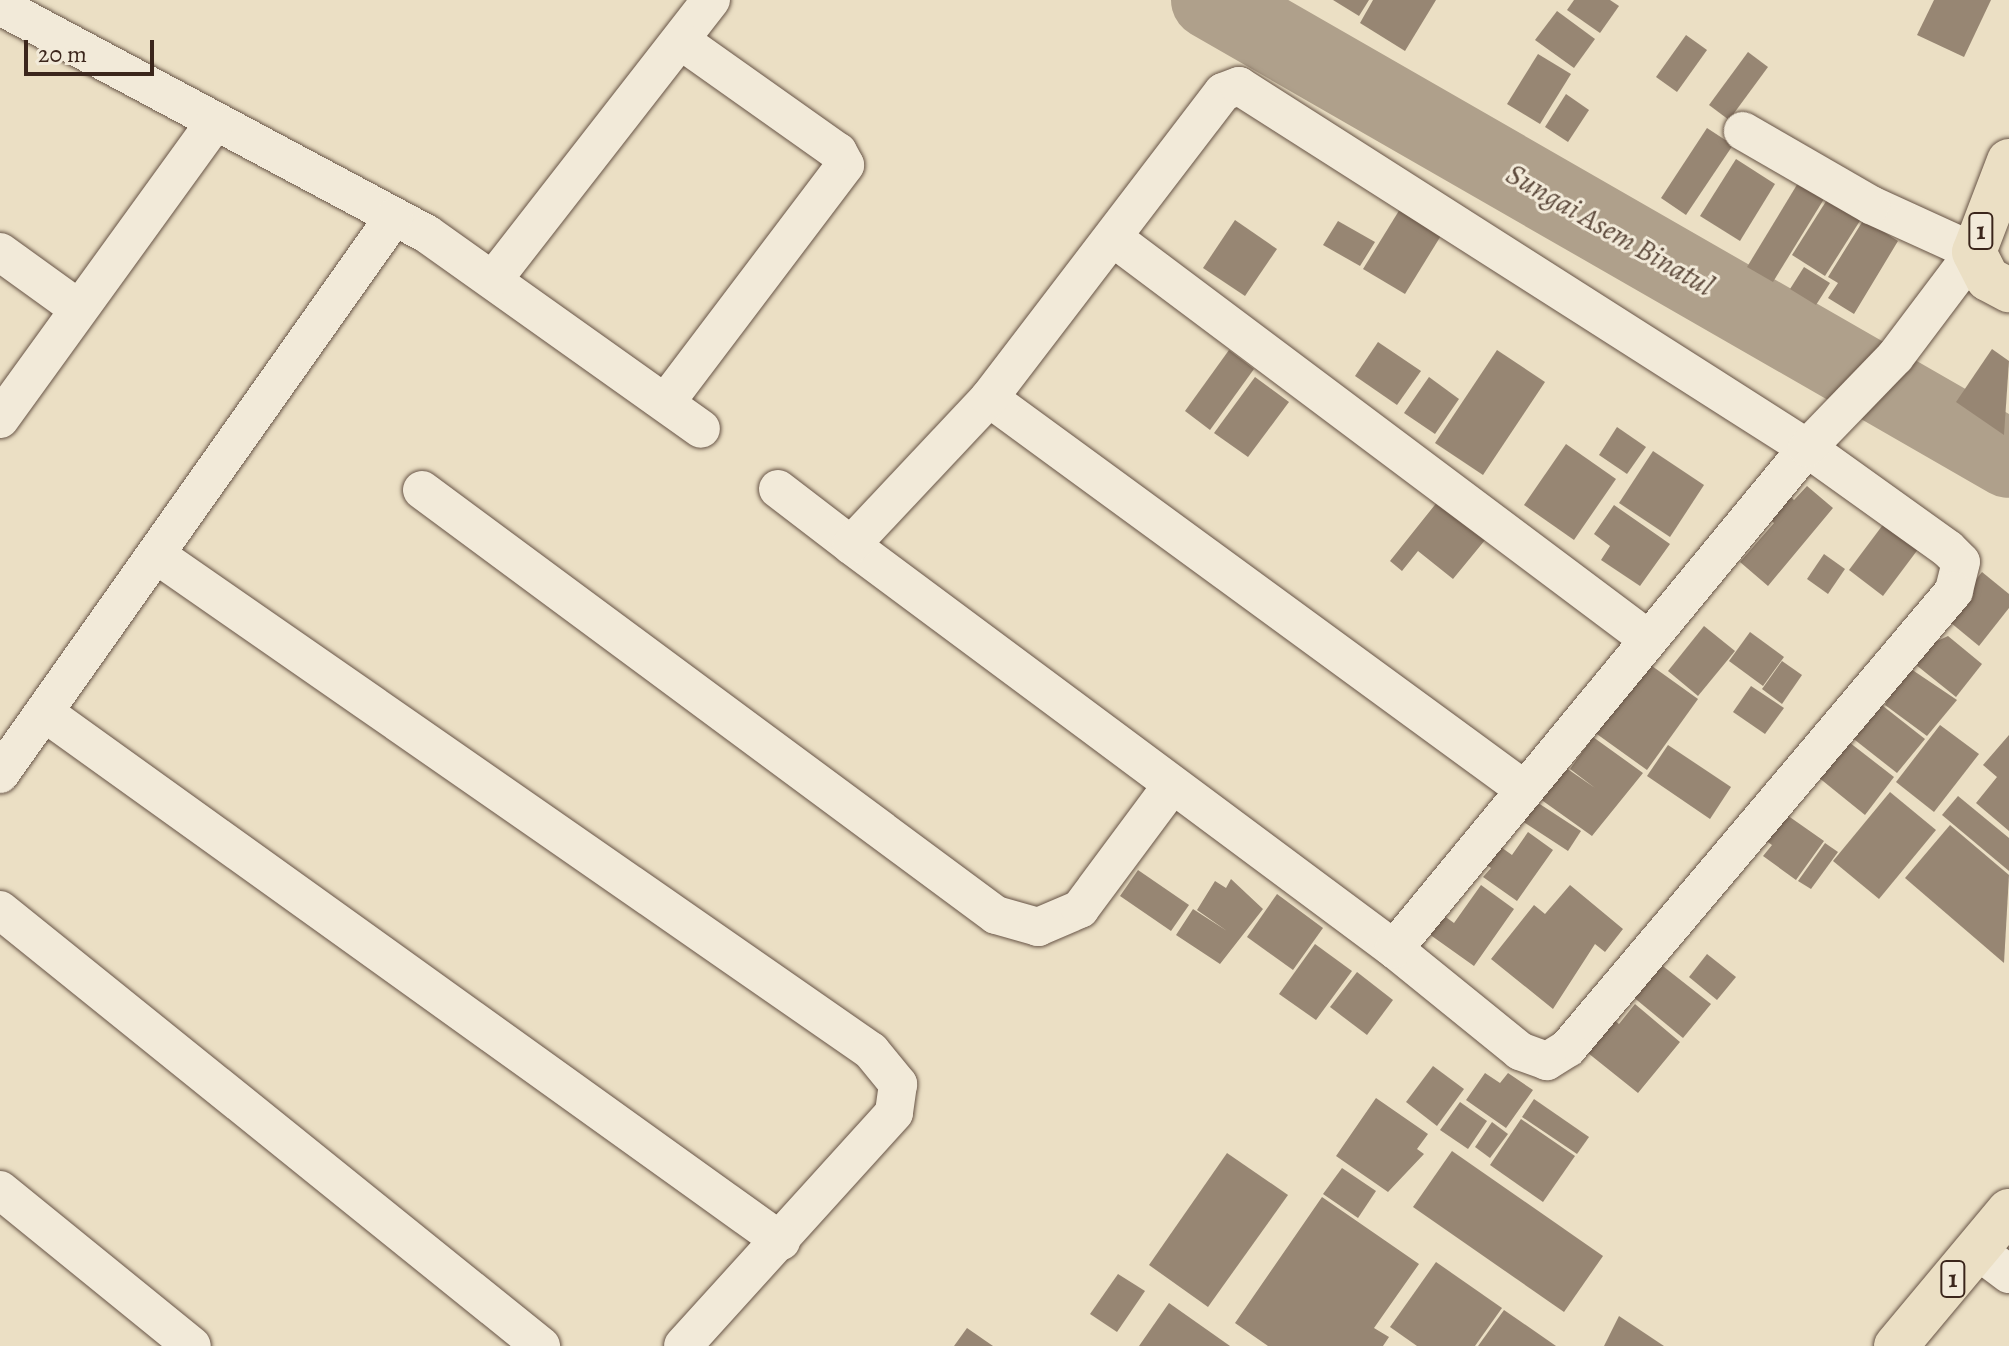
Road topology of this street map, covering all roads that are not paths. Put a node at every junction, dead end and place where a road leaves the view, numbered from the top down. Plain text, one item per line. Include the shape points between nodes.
1 (711, 0) edge
2 (0, 6) edge
3 (681, 41) junction
4 (215, 122) junction
5 (1743, 131) dead end
6 (2009, 161) edge
7 (394, 217) junction
8 (1116, 240) junction
9 (0, 252) edge
10 (1974, 252) junction
11 (496, 276) junction
12 (2009, 290) edge
13 (79, 309) junction
14 (989, 398) junction
15 (666, 402) junction
16 (0, 419) edge
17 (701, 429) dead end
18 (1807, 448) junction
19 (778, 489) dead end
20 (422, 490) dead end
21 (851, 545) junction
22 (158, 556) junction
23 (1648, 639) junction
24 (45, 713) junction
25 (0, 774) edge
26 (1172, 785) junction
27 (1525, 790) junction
28 (0, 910) edge
29 (1394, 949) junction
30 (0, 1190) edge
31 (2009, 1211) edge
32 (781, 1241) junction
33 (1993, 1262) edge
34 (192, 1346) edge
35 (541, 1346) edge
36 (683, 1346) edge
37 (1896, 1346) edge

1 - 3 street
2 - 4 street
3 - 11 street
3 - 15 street via 838,152 845,165
4 - 7 street
4 - 13 street
5 - 10 street via 1871,205
6 - 10 highway, 1
7 - 11 street
7 - 22 street
8 - 14 street
8 - 18 street via 1223,92 1239,86
8 - 23 street
9 - 13 street
10 - 12 highway, 1 via 1988,279
10 - 18 street via 1895,357 1842,418
11 - 15 street
13 - 16 street
14 - 21 street
14 - 27 street
15 - 17 street
18 - 23 street
18 - 29 street via 1948,549 1961,562 1954,591 1568,1048 1547,1061 1520,1051
19 - 21 street
20 - 26 street via 996,915 1038,927 1080,909
21 - 26 street
22 - 24 street
22 - 32 street via 871,1051 898,1084 894,1113
23 - 27 street
24 - 25 street
24 - 32 street
26 - 29 street
27 - 29 street
28 - 35 street
30 - 34 street
31 - 33 highway, 1
32 - 36 street
33 - 37 highway, 1

